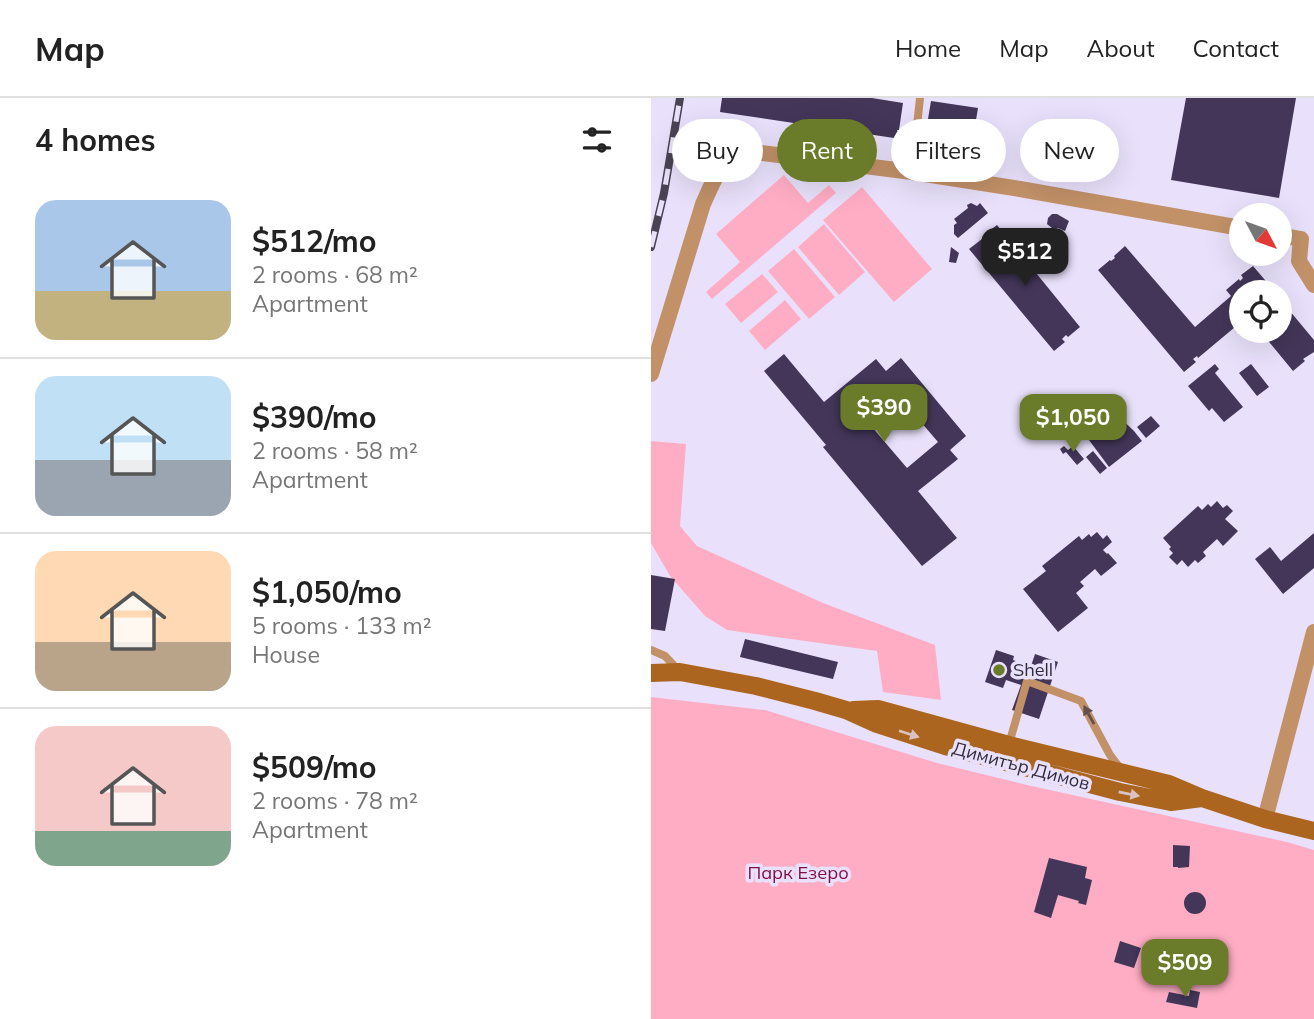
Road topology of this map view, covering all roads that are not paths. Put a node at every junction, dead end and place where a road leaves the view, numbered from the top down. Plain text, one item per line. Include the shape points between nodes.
1 (920, 98) edge
2 (918, 119) edge
3 (891, 169) edge
4 (976, 182) edge
5 (1229, 226) edge
6 (1307, 236) edge
7 (1314, 285) edge
8 (651, 374) edge
9 (1314, 632) edge
10 (651, 650) edge
11 (680, 672) junction
12 (651, 673) edge
13 (846, 710) junction
14 (1009, 745) junction
15 (1124, 774) junction
16 (1202, 798) junction
17 (1265, 819) junction
18 (1314, 831) edge

1 - 2 lane
3 - 8 street via 754,152 737,155 723,166 703,204
4 - 5 street
6 - 7 street via 1299,261
9 - 17 street
10 - 11 lane via 665,656
11 - 12 main road, Димитър Димов
11 - 13 main road, Димитър Димов
13 - 14 main road, Димитър Димов via 878,709
13 -> 16 main road, Димитър Димов via 944,746 1120,792 1171,802
14 - 15 main road, Димитър Димов
15 -> 14 lane via 1081,701 1027,681
15 - 16 main road, Димитър Димов via 1169,784
16 - 17 main road, Димитър Димов
17 - 18 main road, Димитър Димов

